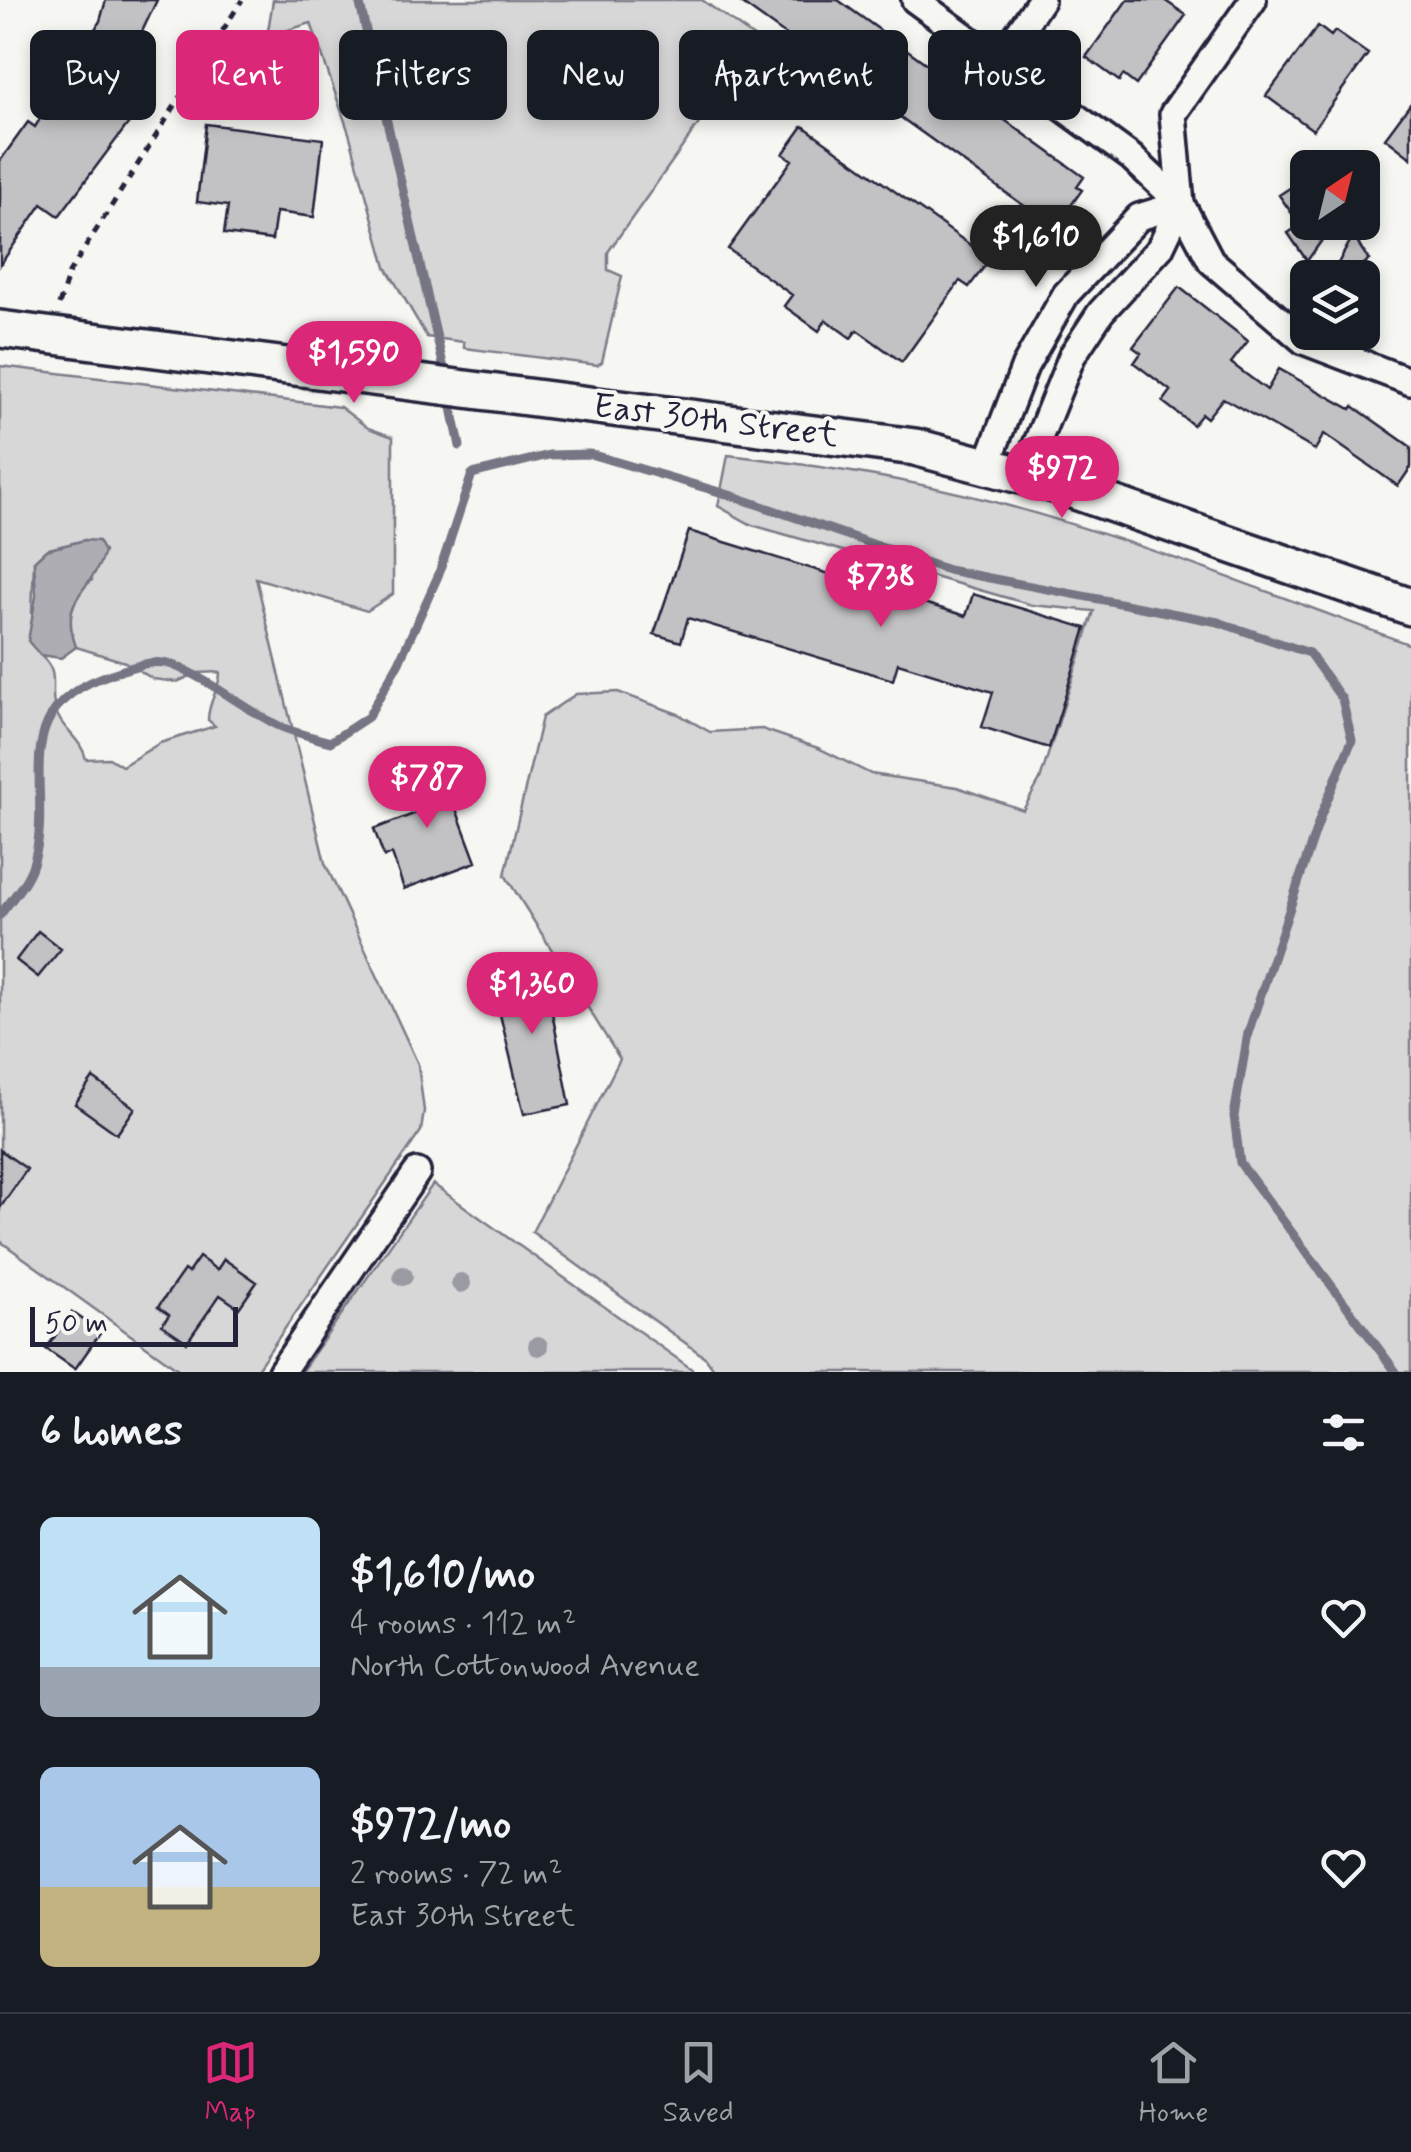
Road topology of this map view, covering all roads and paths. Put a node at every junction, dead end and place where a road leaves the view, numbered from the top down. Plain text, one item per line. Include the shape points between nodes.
1 (242, 0) edge
2 (915, 0) edge
3 (1041, 0) edge
4 (1253, 0) edge
5 (956, 30) edge
6 (1020, 30) edge
7 (1081, 120) edge
8 (1181, 204) junction
9 (0, 329) edge
10 (49, 335) junction
11 (1411, 382) edge
12 (987, 465) junction
13 (1024, 476) junction
14 (1411, 607) edge
15 (417, 1172) dead end
16 (281, 1372) edge

1 - 10 path via 69,273
2 - 5 street
3 - 6 street
4 - 8 street via 1172,114
7 - 8 street
8 - 11 street via 1211,261 1304,341
8 - 12 street via 1139,218 1078,279 1024,366
8 - 13 street via 1160,248 1101,312 1072,356
9 - 10 main road, East 30th Street
10 - 12 main road, East 30th Street via 823,433
12 - 13 main road, East 30th Street
13 - 14 main road, East 30th Street
15 - 16 street

